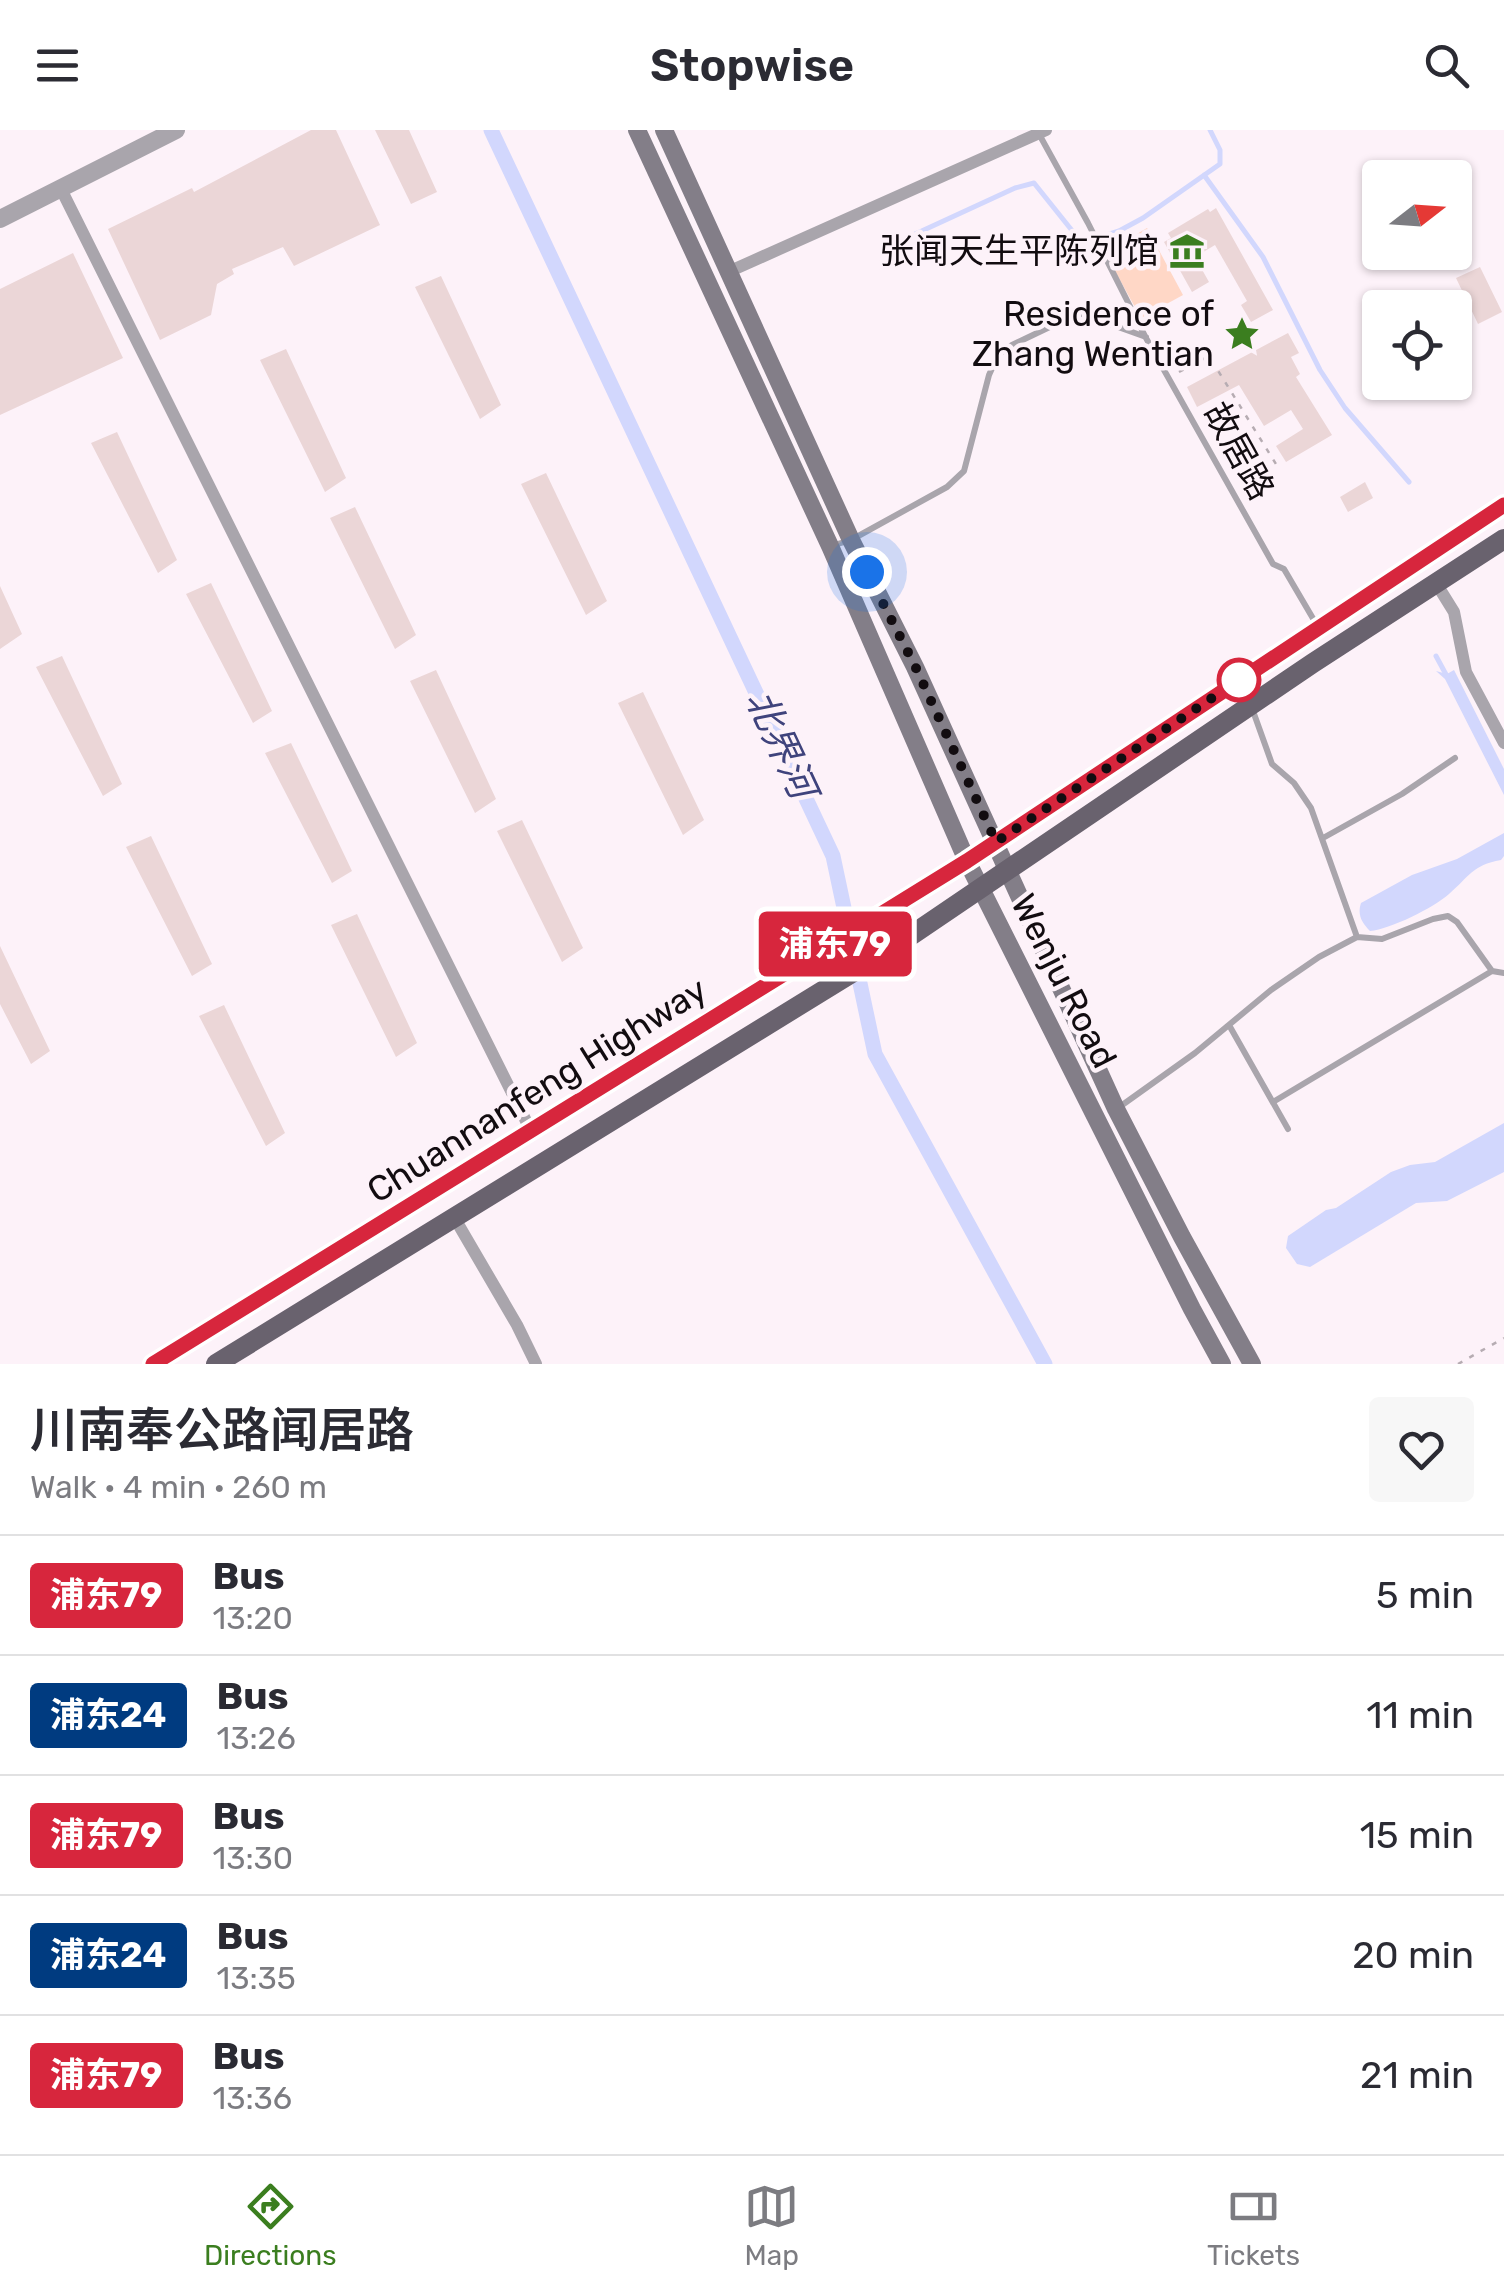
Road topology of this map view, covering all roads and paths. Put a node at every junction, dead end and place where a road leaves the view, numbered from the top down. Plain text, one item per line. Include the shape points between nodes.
1 (176, 130) edge
2 (637, 130) edge
3 (664, 130) edge
4 (1040, 131) edge
5 (61, 188) junction
6 (0, 219) edge
7 (728, 272) junction
8 (1146, 338) junction
9 (1169, 378) junction
10 (1279, 469) dead end
11 (1504, 504) edge
12 (1504, 539) edge
13 (851, 540) junction
14 (830, 546) junction
15 (1436, 583) junction
16 (1318, 628) junction
17 (1251, 705) junction
18 (1504, 743) edge
19 (1455, 758) dead end
20 (1324, 838) junction
21 (996, 842) junction
22 (967, 861) junction
23 (1006, 870) junction
24 (981, 887) junction
25 (1356, 937) junction
26 (1492, 971) junction
27 (1504, 973) edge
28 (1229, 1026) junction
29 (1273, 1102) junction
30 (1116, 1109) junction
31 (1098, 1122) junction
32 (1288, 1129) dead end
33 (531, 1131) junction
34 (454, 1217) junction
35 (1504, 1338) edge
36 (152, 1364) edge
37 (216, 1364) edge
38 (536, 1364) edge
39 (1222, 1364) edge
40 (1252, 1364) edge
41 (1458, 1364) edge

1 - 5 street
2 - 14 main road, Wenju Road
3 - 7 main road
4 - 7 street
4 - 8 lane, 故居路
5 - 6 street
5 - 33 street
7 - 13 main road
8 - 9 lane, 故居路
8 - 13 lane via 1080,313 1012,345 988,375 964,471 947,488
9 - 10 path via 1209,356
9 - 16 lane, 故居路 via 1273,564 1284,570
11 - 16 main road, Chuannanfeng Highway
12 - 15 main road, Chuannanfeng Highway
13 - 14 lane
13 - 21 main road
14 - 22 main road, Wenju Road
15 - 17 main road, Chuannanfeng Highway
15 - 18 street via 1454,612 1466,672
16 - 21 main road, Chuannanfeng Highway
17 - 20 lane via 1272,764 1294,782
17 - 23 main road, Chuannanfeng Highway
19 - 20 lane
20 - 25 lane
21 - 22 main road, Chuannanfeng Highway
21 - 23 main road
22 - 24 main road, Wenju Road
22 - 33 main road, Chuannanfeng Highway
23 - 24 main road, Chuannanfeng Highway
23 - 30 main road
24 - 31 main road, Wenju Road
24 - 34 main road, Chuannanfeng Highway via 818,995
25 - 26 lane via 1382,939 1448,916
25 - 28 lane via 1271,990
26 - 27 lane
26 - 29 lane
28 - 29 lane
28 - 30 lane
29 - 32 lane
30 - 31 lane
30 - 40 main road
31 - 39 main road, Wenju Road
33 - 36 main road, Chuannanfeng Highway
34 - 37 main road, Chuannanfeng Highway
34 - 38 street
35 - 41 path

